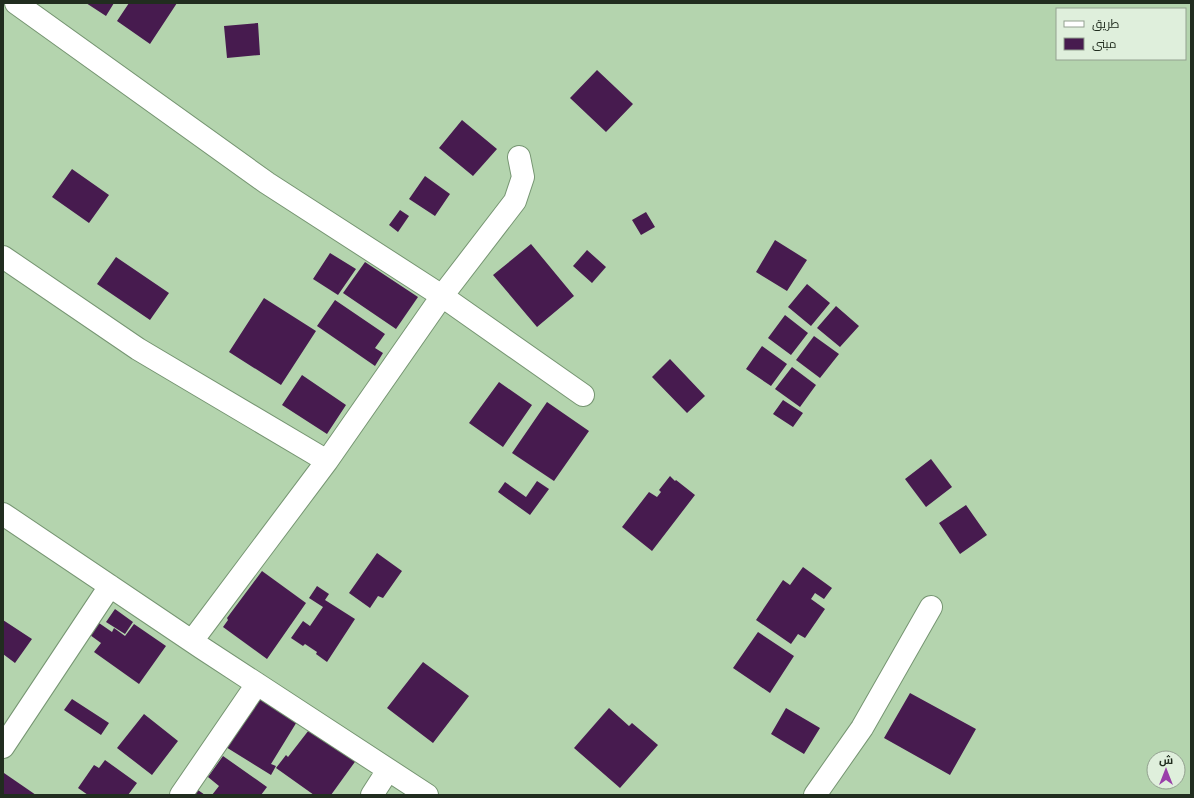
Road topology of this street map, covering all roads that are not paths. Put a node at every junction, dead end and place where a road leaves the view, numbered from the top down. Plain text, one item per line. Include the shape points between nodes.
1 (16, 3) edge
2 (519, 157) dead end
3 (3, 257) edge
4 (442, 296) junction
5 (583, 395) dead end
6 (327, 460) junction
7 (3, 514) edge
8 (110, 586) junction
9 (931, 607) dead end
10 (192, 641) junction
11 (257, 684) junction
12 (3, 747) edge
13 (388, 770) junction
14 (181, 795) edge
15 (372, 795) edge
16 (427, 795) edge
17 (814, 795) edge

1 - 4 street via 267,183
2 - 4 street via 523,176 515,201
3 - 6 street via 138,349
4 - 5 street
4 - 6 street
6 - 10 street
7 - 8 street
8 - 10 street
8 - 12 street
9 - 17 street via 862,728
10 - 11 street
11 - 13 street
11 - 14 street
13 - 15 street
13 - 16 street

